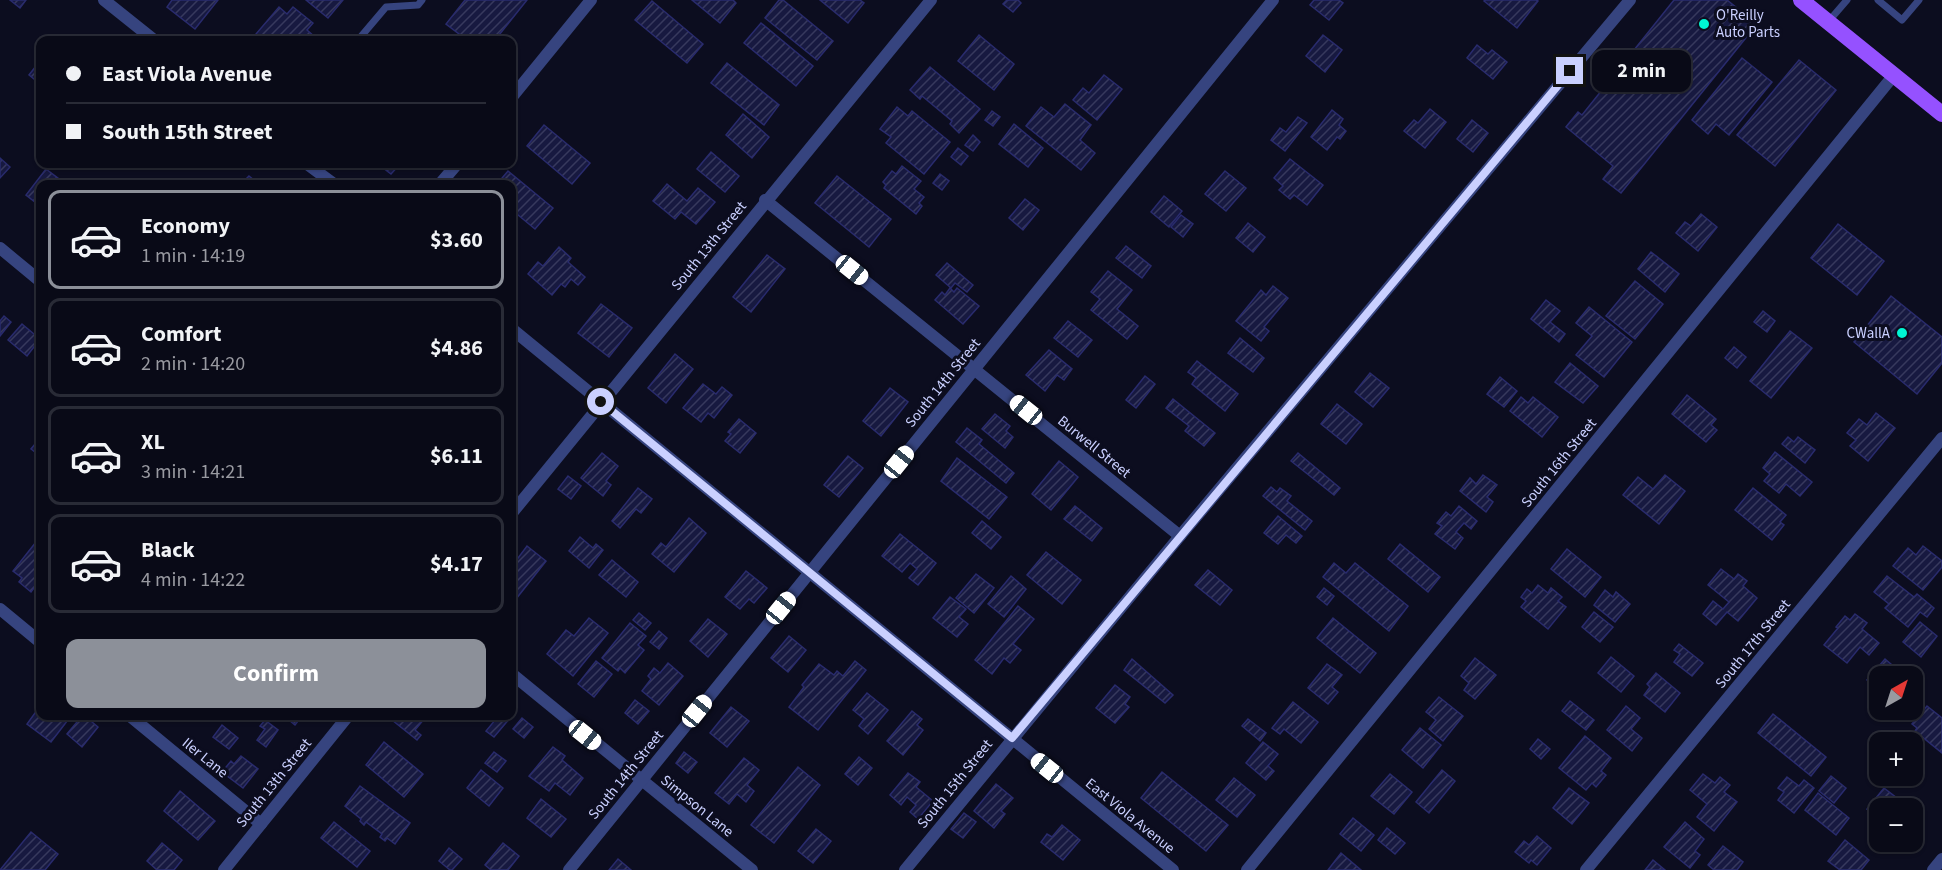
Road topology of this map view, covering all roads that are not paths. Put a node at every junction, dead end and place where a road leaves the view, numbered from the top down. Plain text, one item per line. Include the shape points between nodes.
1 (104, 0) edge
2 (422, 0) edge
3 (591, 0) edge
4 (931, 0) edge
5 (1273, 0) edge
6 (1630, 0) edge
7 (1801, 0) edge
8 (1847, 0) edge
9 (1878, 0) edge
10 (1918, 0) edge
11 (1828, 22) junction
12 (149, 36) edge
13 (363, 36) edge
14 (1894, 75) junction
15 (516, 92) edge
16 (1942, 114) edge
17 (313, 168) edge
18 (454, 168) edge
19 (329, 180) edge
20 (443, 180) edge
21 (765, 200) junction
22 (0, 248) edge
23 (36, 278) edge
24 (516, 332) edge
25 (974, 369) junction
26 (601, 402) junction
27 (1942, 438) edge
28 (516, 508) edge
29 (1180, 536) junction
30 (809, 573) junction
31 (0, 609) edge
32 (36, 639) edge
33 (516, 677) edge
34 (135, 720) edge
35 (345, 720) edge
36 (1012, 738) junction
37 (641, 780) junction
38 (261, 824) junction
39 (1942, 859) edge
40 (224, 870) edge
41 (569, 870) edge
42 (752, 870) edge
43 (905, 870) edge
44 (1173, 870) edge
45 (1247, 870) edge
46 (1586, 870) edge
47 (1933, 870) edge

1 - 12 street
2 - 13 lane via 418,5 386,7
3 - 15 street
4 - 21 street, South 13th Street
5 - 25 street, South 14th Street
6 - 29 street, South 15th Street
7 - 11 main road
8 - 11 lane
9 - 10 lane via 1902,20
11 - 14 main road
14 - 16 main road
14 - 45 street, South 16th Street
17 - 19 street
18 - 20 street
21 - 25 street, Burwell Street
21 - 26 street, South 13th Street
22 - 23 street
24 - 26 street, East Viola Avenue
25 - 29 street, Burwell Street
25 - 30 street, South 14th Street
26 - 28 street, South 13th Street
26 - 30 street, East Viola Avenue
27 - 46 street, South 17th Street
29 - 36 street, South 15th Street
30 - 36 street, East Viola Avenue
30 - 37 street, South 14th Street
31 - 32 street
33 - 37 street, Simpson Lane
34 - 38 street, Iler Lane
35 - 38 street, South 13th Street
36 - 43 street, South 15th Street
36 - 44 street, East Viola Avenue
37 - 41 street, South 14th Street
37 - 42 street, Simpson Lane
38 - 40 street, South 13th Street
39 - 47 street

